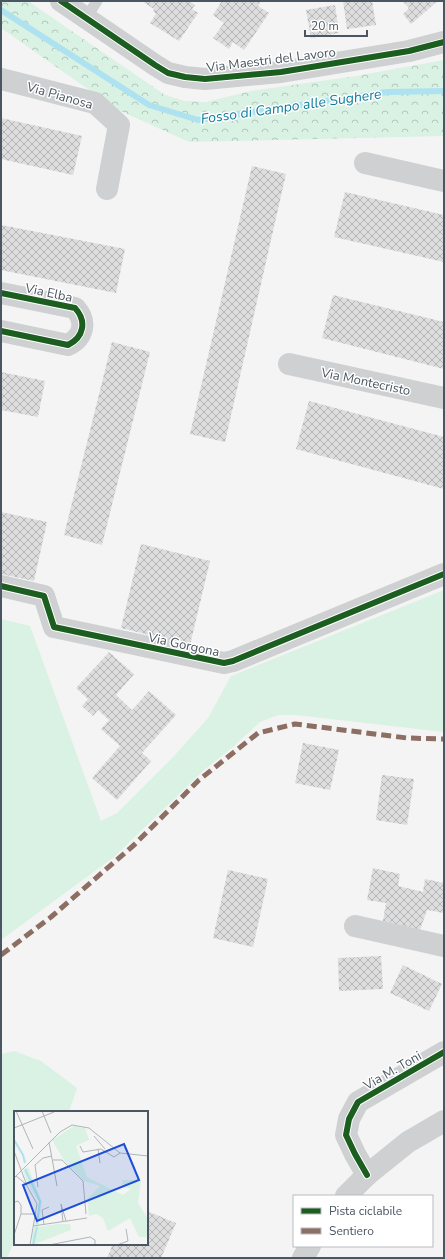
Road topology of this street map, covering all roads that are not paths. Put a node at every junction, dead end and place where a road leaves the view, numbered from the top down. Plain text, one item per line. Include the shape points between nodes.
1 (61, 1) edge
2 (92, 10) edge
3 (444, 42) edge
4 (444, 49) edge
5 (409, 51) junction
6 (1, 80) edge
7 (364, 163) dead end
8 (444, 181) edge
9 (107, 189) dead end
10 (1, 293) edge
11 (1, 331) edge
12 (289, 364) dead end
13 (444, 398) edge
14 (444, 574) edge
15 (1, 586) edge
16 (355, 926) dead end
17 (444, 946) edge
18 (444, 1052) edge
19 (444, 1121) edge
20 (367, 1175) junction
21 (347, 1195) edge
22 (309, 1247) edge
23 (303, 1258) edge

1 - 2 street, Via Maestri del Lavoro
2 - 5 street, Via Maestri del Lavoro via 168,73 185,77 205,79 281,72
3 - 5 street, Via Maestri del Lavoro
4 - 5 street, Via Maestri del Lavoro
6 - 9 street, Via Pianosa via 95,103 119,125
7 - 8 street
10 - 11 street, Via Elba via 75,308 82,321 79,336 68,345
12 - 13 street, Via Montecristo
14 - 15 street, Via Gorgona via 224,663 54,627 44,596
16 - 17 street
18 - 20 street, Via M. Toni via 358,1102 349,1119 346,1135
19 - 20 street via 408,1142
20 - 21 street
22 - 23 street

